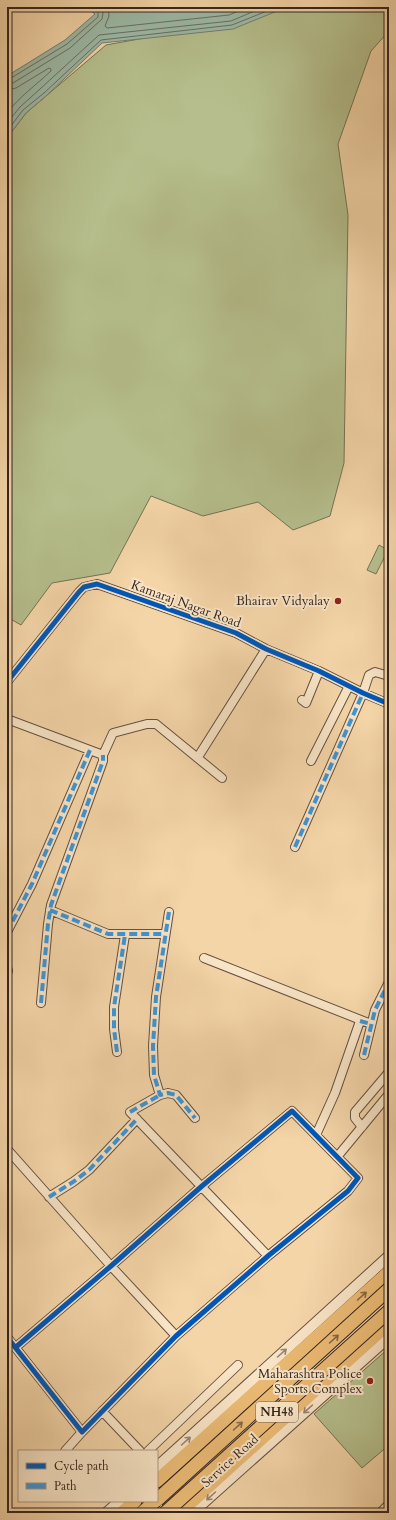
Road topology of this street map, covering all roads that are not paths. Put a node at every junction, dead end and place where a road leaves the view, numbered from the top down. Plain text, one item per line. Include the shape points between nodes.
1 (266, 649) junction
2 (319, 671) junction
3 (389, 676) edge
4 (7, 682) edge
5 (349, 686) junction
6 (363, 693) junction
7 (302, 700) dead end
8 (389, 704) edge
9 (7, 719) edge
10 (90, 750) junction
11 (103, 755) junction
12 (198, 757) junction
13 (312, 761) dead end
14 (222, 778) dead end
15 (295, 848) dead end
16 (50, 910) junction
17 (169, 912) dead end
18 (7, 932) edge
19 (165, 934) junction
20 (125, 935) junction
21 (204, 958) dead end
22 (389, 982) edge
23 (41, 1003) dead end
24 (360, 1021) junction
25 (371, 1024) junction
26 (117, 1052) dead end
27 (364, 1055) dead end
28 (389, 1072) edge
29 (389, 1094) edge
30 (160, 1095) junction
31 (195, 1118) dead end
32 (137, 1119) junction
33 (362, 1127) junction
34 (316, 1135) junction
35 (7, 1149) edge
36 (338, 1157) junction
37 (202, 1186) junction
38 (49, 1197) junction
39 (268, 1256) junction
40 (389, 1256) edge
41 (111, 1266) junction
42 (389, 1272) edge
43 (389, 1289) edge
44 (389, 1311) edge
45 (389, 1323) edge
46 (176, 1336) junction
47 (7, 1337) edge
48 (389, 1337) edge
49 (16, 1347) junction
50 (238, 1365) dead end
51 (102, 1411) junction
52 (82, 1432) junction
53 (66, 1450) edge
54 (139, 1450) edge
55 (149, 1450) edge
56 (159, 1473) edge
57 (158, 1498) edge
58 (119, 1502) edge
59 (134, 1502) edge
60 (154, 1502) edge
61 (389, 1504) edge
62 (192, 1508) edge
63 (106, 1513) edge
64 (122, 1513) edge
65 (142, 1513) edge
66 (165, 1513) edge
67 (179, 1513) edge
68 (380, 1513) edge

1 - 2 street, Kamaraj Nagar Road
1 - 4 street, Kamaraj Nagar Road via 236,633 97,584 84,587 79,592
1 - 12 street
2 - 5 street, Kamaraj Nagar Road
2 - 7 street via 306,703
3 - 6 street via 372,673
5 - 6 street, Kamaraj Nagar Road
5 - 13 street
6 - 8 street, Kamaraj Nagar Road
6 - 15 street
9 - 10 street
10 - 11 street
10 - 18 street via 32,884
11 - 12 street via 113,733 152,723 161,727
11 - 16 street
12 - 14 street
16 - 20 street via 102,933
16 - 23 street
17 - 19 street
19 - 20 street
19 - 30 street via 156,997 153,1046 154,1075
20 - 26 street via 114,1007
21 - 24 street
22 - 25 street
24 - 25 street
24 - 34 street via 335,1093
25 - 27 street
28 - 33 street via 355,1112 355,1118
29 - 33 street
30 - 31 street via 176,1095
30 - 32 street via 130,1112
32 - 37 street
32 - 38 street via 89,1170
33 - 36 street
34 - 36 street
34 - 37 street via 292,1111
35 - 38 street
36 - 39 street via 358,1178 348,1191
37 - 39 street
37 - 41 street
38 - 41 street
39 - 46 street
56 -> 40 street
41 - 46 street
41 - 49 street
56 -> 42 highway
57 -> 43 highway, NH48, bridge
44 - 66 highway, NH48, bridge
45 - 62 highway
46 - 51 street
47 - 49 street
48 -> 62 street, Service Road
49 - 52 street
50 - 55 street
51 - 52 street
51 - 54 street
52 - 53 street
56 - 62 street
58 - 63 street
59 - 64 highway
60 - 65 highway, NH48
61 - 68 street
62 - 67 highway

